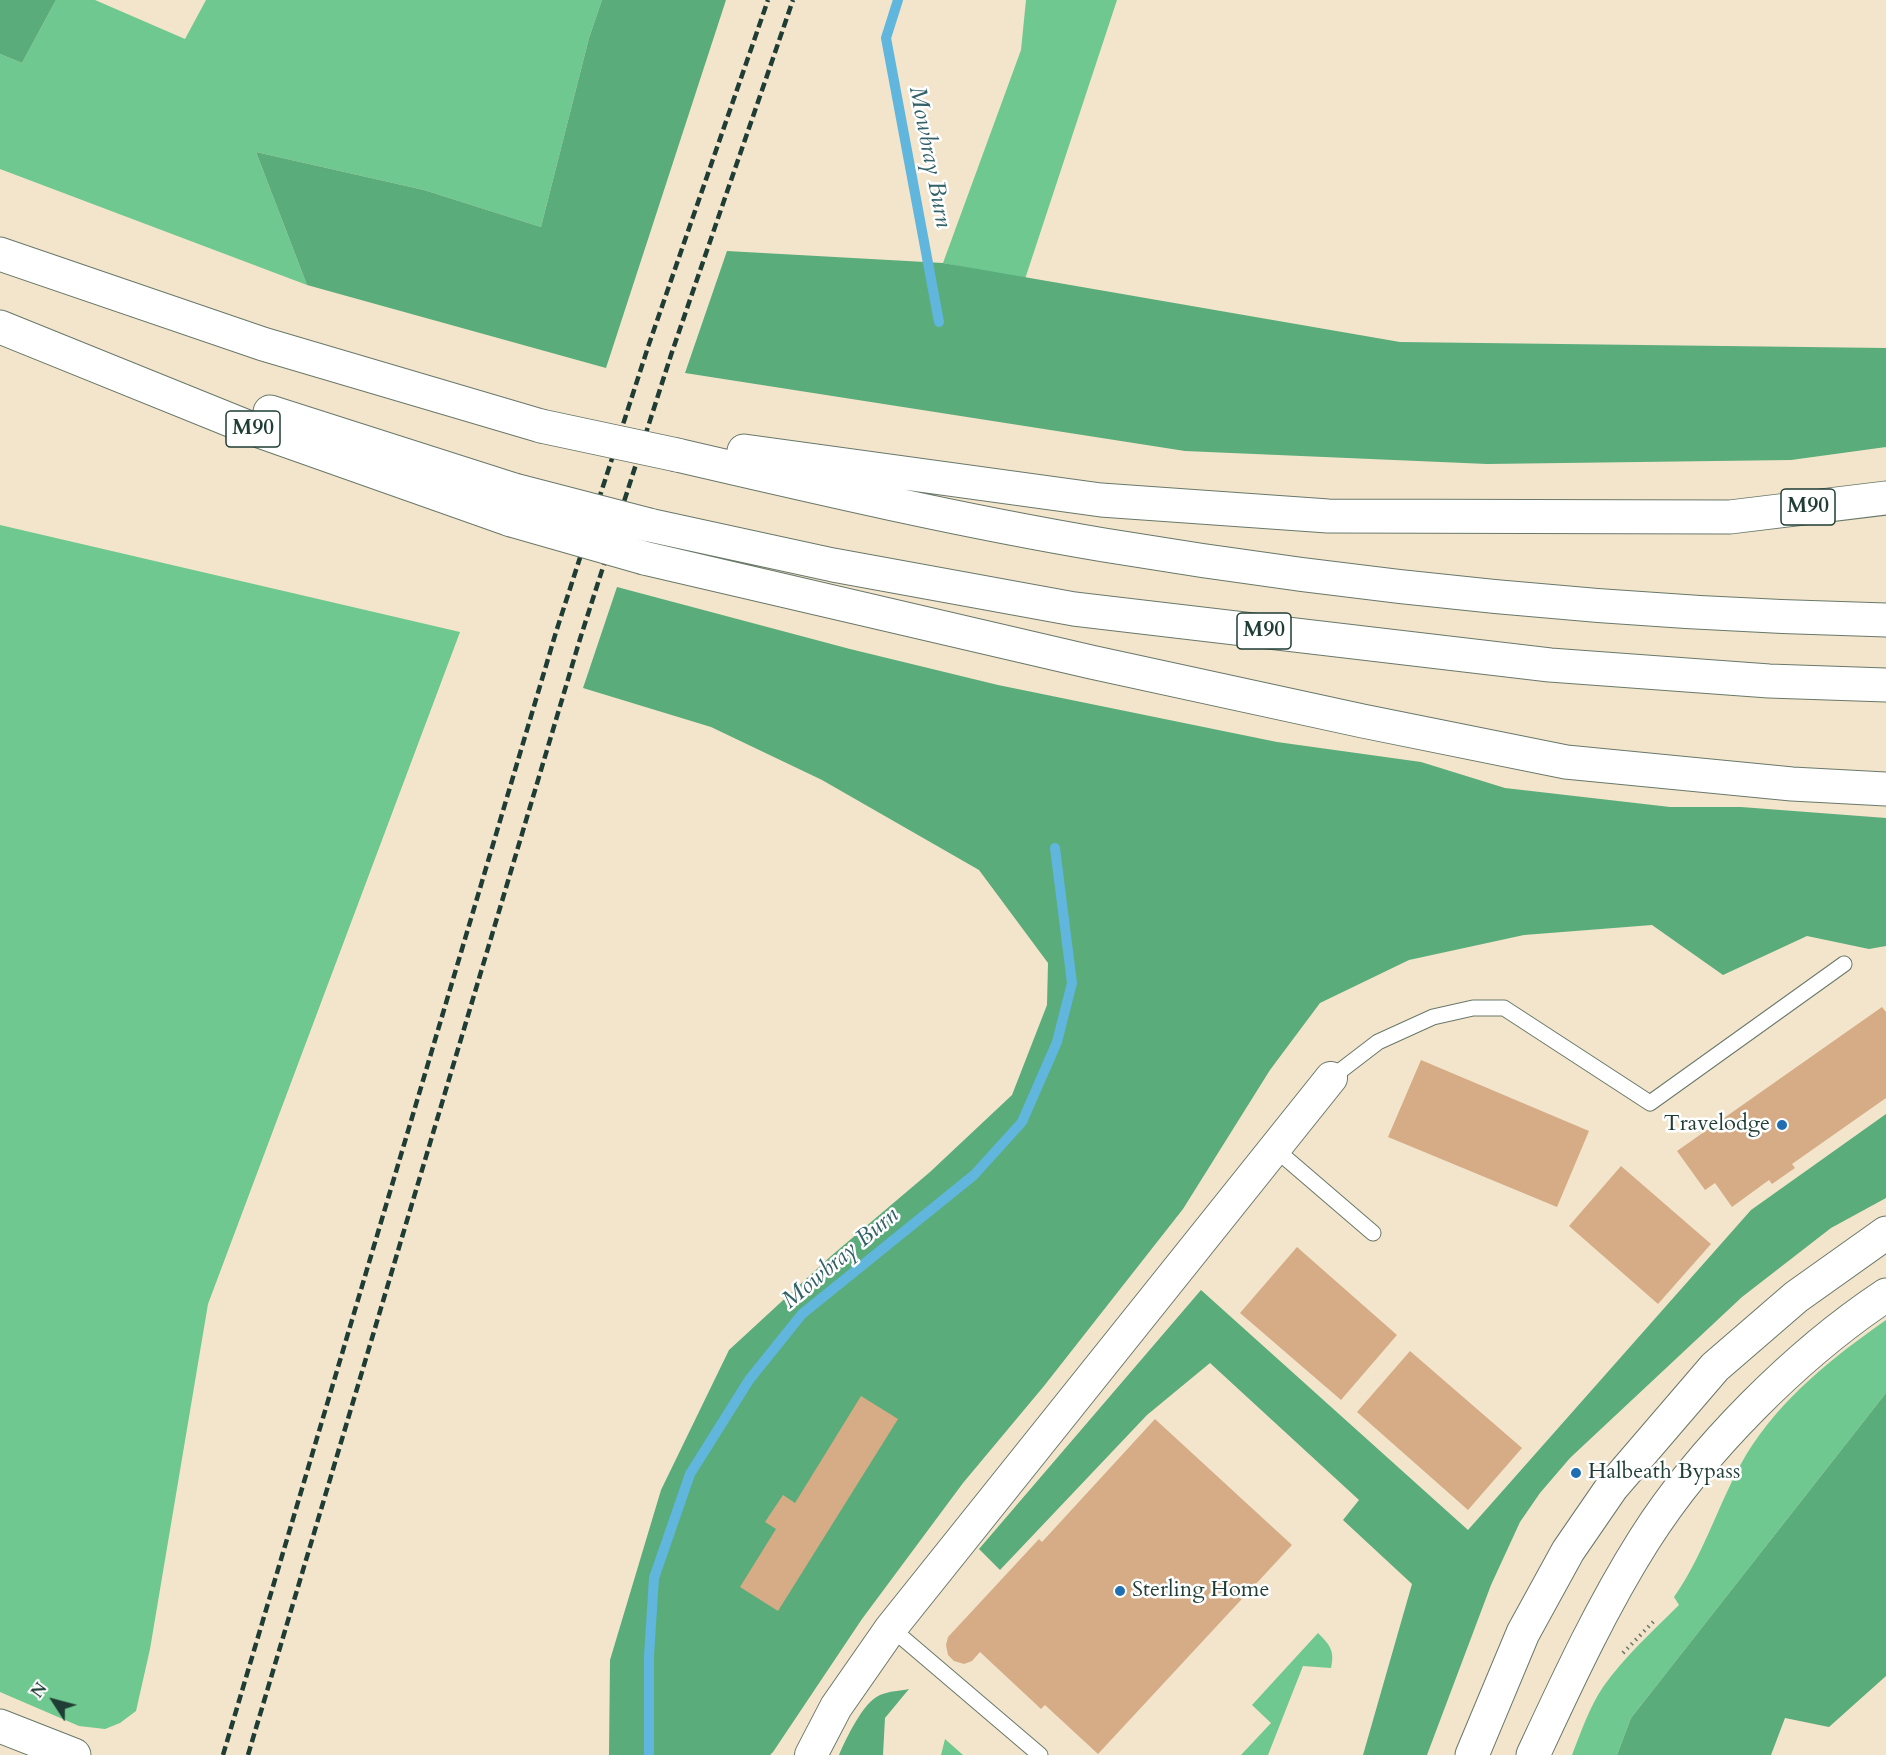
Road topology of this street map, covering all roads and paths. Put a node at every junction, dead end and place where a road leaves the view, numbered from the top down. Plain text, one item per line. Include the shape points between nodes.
1 (0, 255) edge
2 (0, 326) edge
3 (676, 448) junction
4 (1886, 498) edge
5 (512, 505) junction
6 (1886, 620) edge
7 (1886, 685) edge
8 (1886, 789) edge
9 (1844, 964) dead end
10 (1330, 1078) joint
11 (1274, 1148) junction
12 (1373, 1233) dead end
13 (1886, 1233) edge
14 (1886, 1295) edge
15 (891, 1628) junction
16 (0, 1726) edge
17 (74, 1755) edge
18 (811, 1755) edge
19 (1040, 1755) edge
20 (1472, 1755) edge
21 (1533, 1755) edge

1 - 3 main road, M90, bridge via 262,344 545,419
2 - 5 main road, M90
3 - 4 main road, M90 via 1101,500 1328,516 1730,517
3 - 6 main road, M90 via 849,495 1103,545 1362,582 1560,603 1787,618
5 - 7 main road, M90, bridge via 649,525 833,566 1074,609 1550,665
5 - 8 main road, M90, bridge via 644,558 1102,664 1566,762
9 - 10 lane via 1650,1103 1504,1008 1473,1008 1434,1017 1378,1042
10 - 11 street
11 - 12 lane
11 - 15 street
13 - 20 main road via 1796,1297 1715,1367 1612,1487 1568,1551 1523,1634
14 - 21 main road via 1802,1359 1682,1486 1644,1540 1594,1628
15 - 18 street via 836,1707
15 - 19 lane
16 - 17 main road

